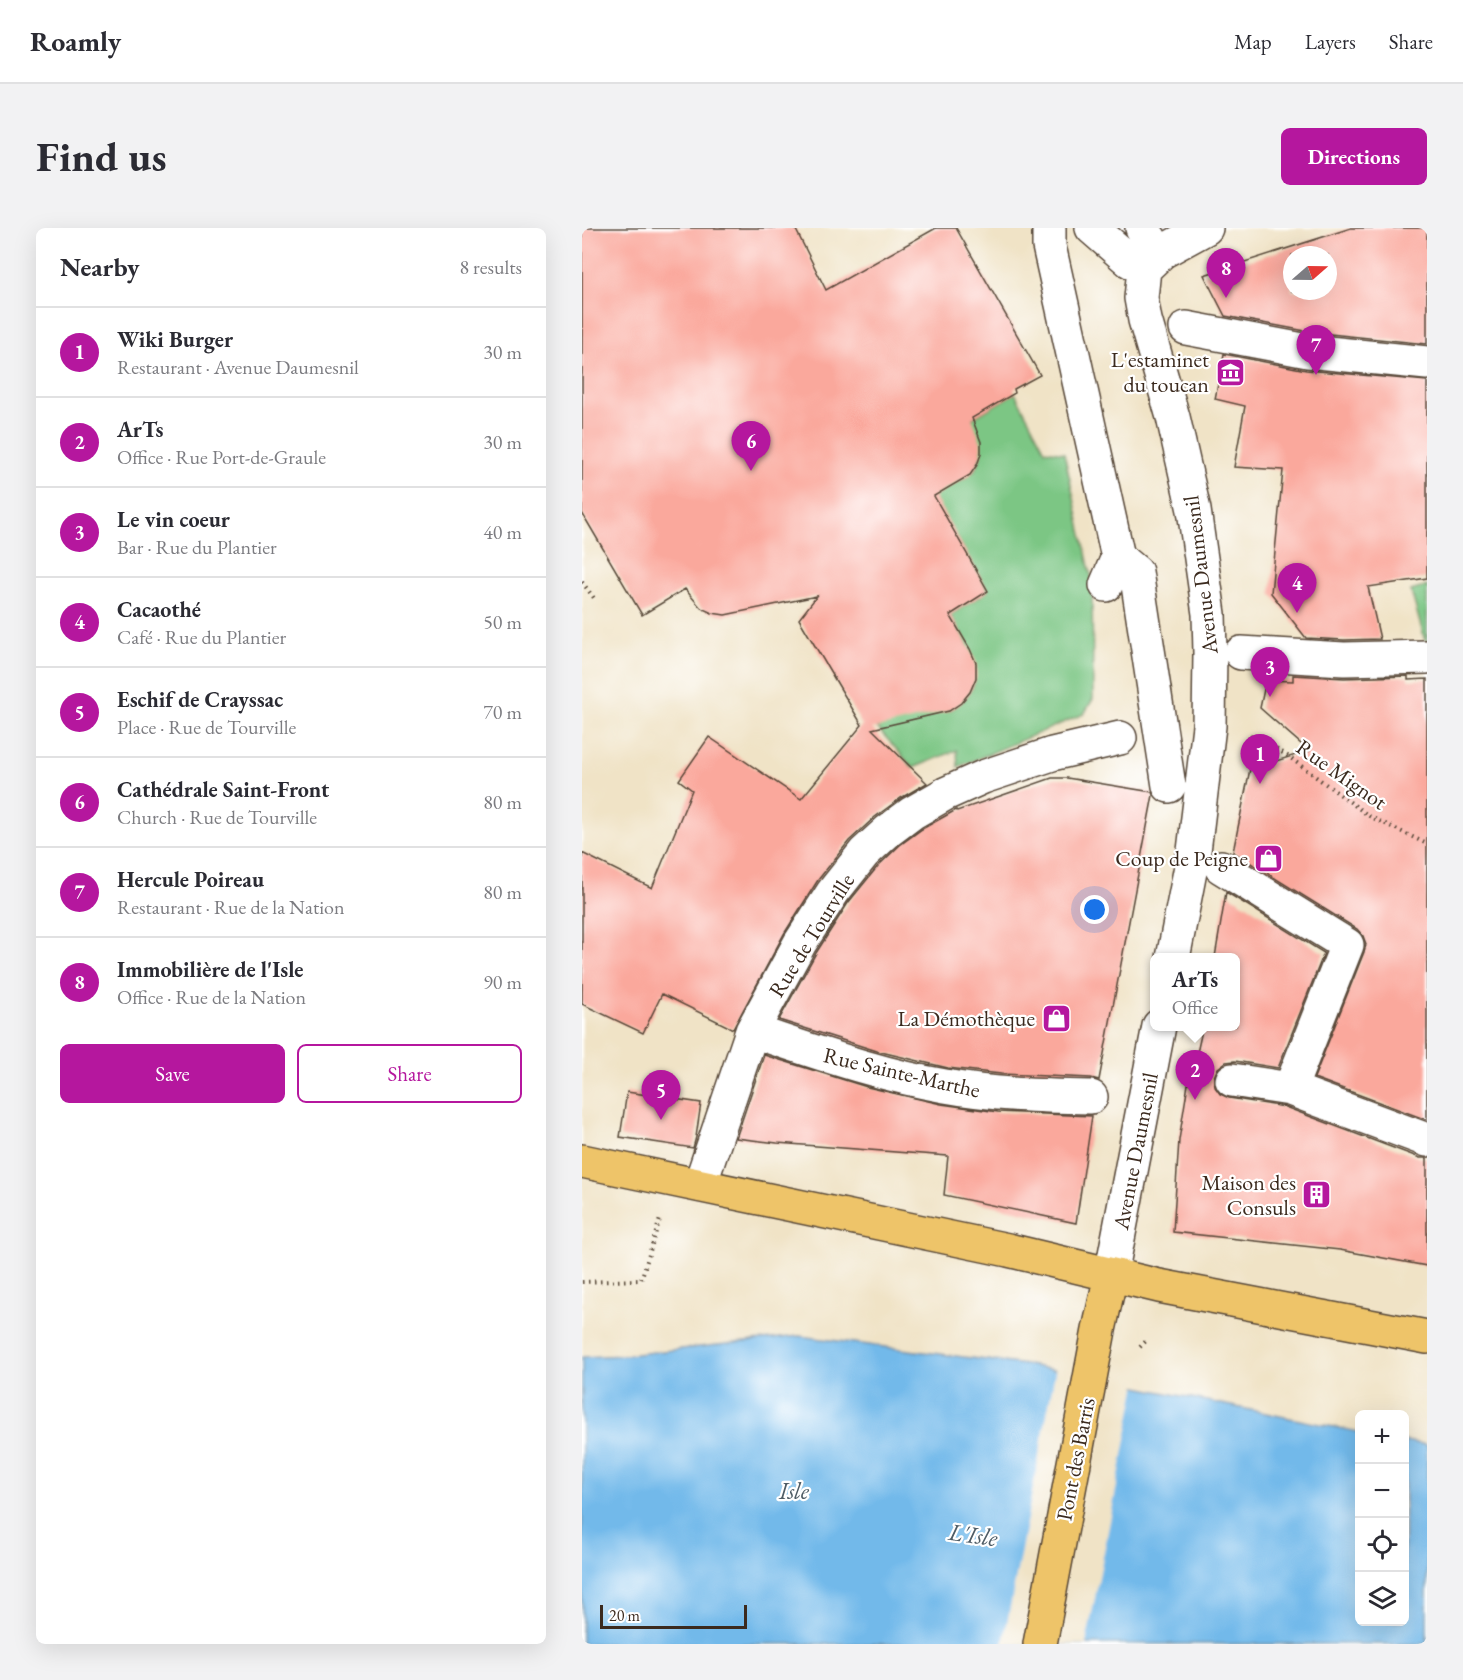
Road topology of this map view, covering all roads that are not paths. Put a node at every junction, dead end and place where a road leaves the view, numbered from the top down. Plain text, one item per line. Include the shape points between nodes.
1 (1049, 228) edge
2 (1092, 228) edge
3 (1206, 228) edge
4 (1142, 249) edge
5 (1186, 328) dead end
6 (1427, 363) edge
7 (1241, 653) dead end
8 (1427, 657) edge
9 (1120, 738) dead end
10 (1169, 786) dead end
11 (1221, 867) dead end
12 (1174, 953) edge
13 (752, 1031) junction
14 (1158, 1031) edge
15 (1232, 1080) dead end
16 (1290, 1089) junction
17 (1091, 1097) dead end
18 (1427, 1140) edge
19 (582, 1161) edge
20 (700, 1185) junction
21 (1112, 1275) junction
22 (1427, 1337) edge
23 (1040, 1644) edge

1 - 10 street via 1048,246 1112,571 1136,572
2 - 4 street
3 - 4 street via 1162,252
4 - 12 street, Avenue Daumesnil via 1141,298 1145,320 1194,510 1209,614 1209,726 1194,851
5 - 6 street via 1308,351
7 - 8 street via 1344,659
9 - 13 street, Rue de Tourville via 1052,754 983,777 927,803 888,831 864,853 833,892
11 - 16 street via 1347,945
13 - 17 street, Rue Sainte-Marthe via 844,1061 943,1086 1017,1095
13 - 20 street, Rue de Tourville
14 - 21 street, Avenue Daumesnil
15 - 16 street
16 - 18 street
19 - 20 main road
20 - 21 main road
21 - 22 main road
21 - 23 main road, Pont des Barris

